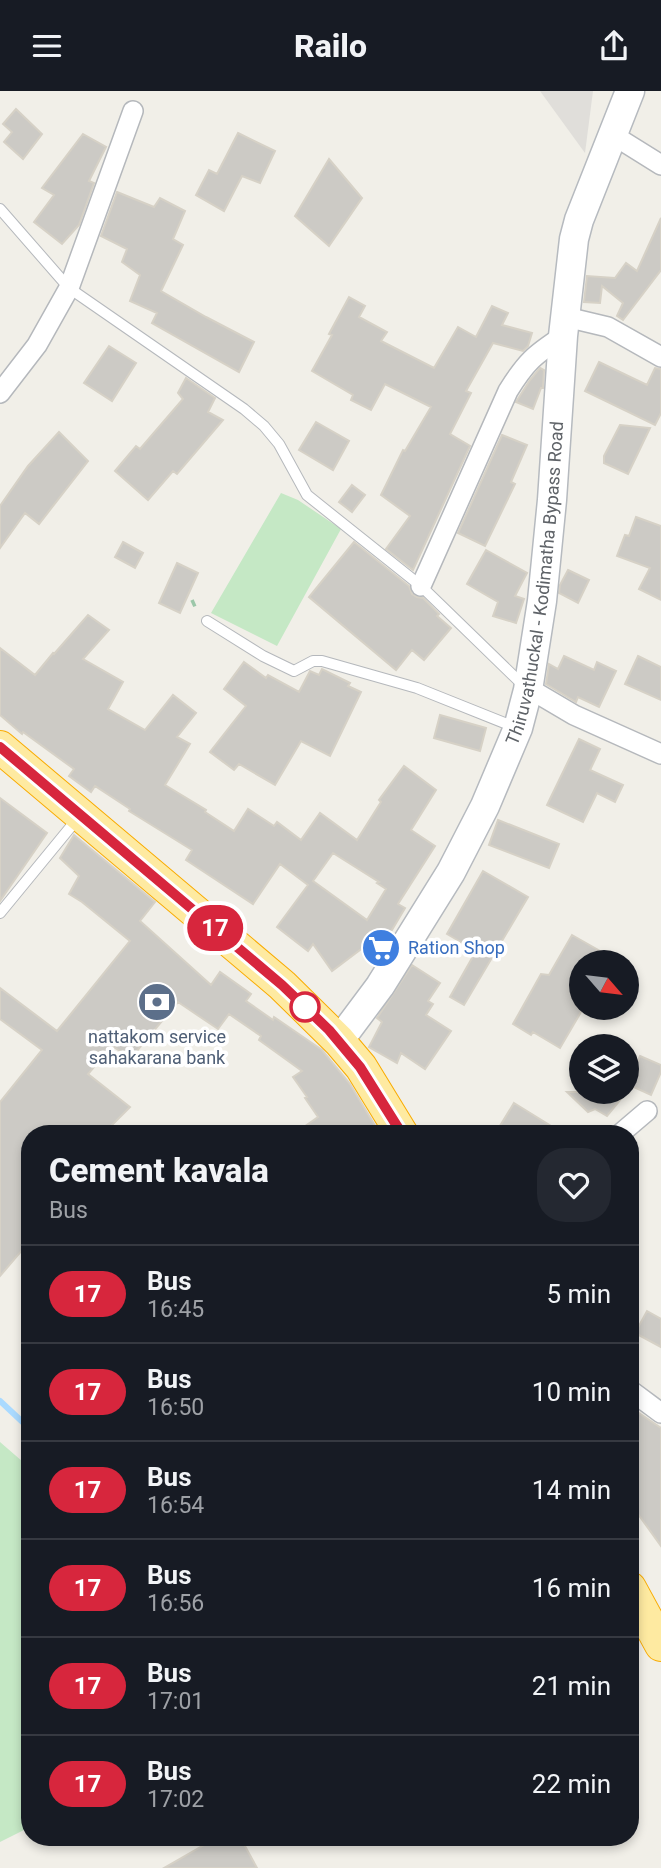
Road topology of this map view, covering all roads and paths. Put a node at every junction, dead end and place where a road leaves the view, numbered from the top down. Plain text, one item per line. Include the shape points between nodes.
1 (630, 91) edge
2 (133, 111) dead end
3 (612, 135) junction
4 (661, 166) edge
5 (0, 209) edge
6 (69, 288) junction
7 (564, 327) junction
8 (661, 357) edge
9 (0, 393) edge
10 (421, 586) junction
11 (207, 621) dead end
12 (528, 690) junction
13 (518, 728) junction
14 (0, 747) edge
15 (661, 754) edge
16 (81, 815) junction
17 (0, 913) edge
18 (339, 1041) junction
19 (647, 1111) dead end
20 (396, 1125) edge
21 (631, 1125) edge
22 (639, 1397) edge
23 (661, 1413) edge
24 (639, 1605) edge
25 (661, 1645) edge

1 - 3 main road, Thiruvathuckal - Kodimatha Bypass Road
2 - 6 street
3 - 4 street
3 - 7 main road, Thiruvathuckal - Kodimatha Bypass Road via 574,239
5 - 6 lane
6 - 9 street via 37,345
6 - 10 lane via 244,409 279,444 307,495
7 - 8 street via 608,327
7 - 10 street via 523,367 508,391
7 - 12 main road, Thiruvathuckal - Kodimatha Bypass Road via 551,513
10 - 12 lane
11 - 13 lane via 294,671 321,661 417,688
12 - 13 main road, Thiruvathuckal - Kodimatha Bypass Road
12 - 15 street
13 - 18 main road, Thiruvathuckal - Kodimatha Bypass Road via 451,872 380,986
14 - 16 highway
16 - 17 lane
16 - 18 highway via 282,985
18 - 20 highway
19 - 21 street
22 - 23 street
24 - 25 highway

